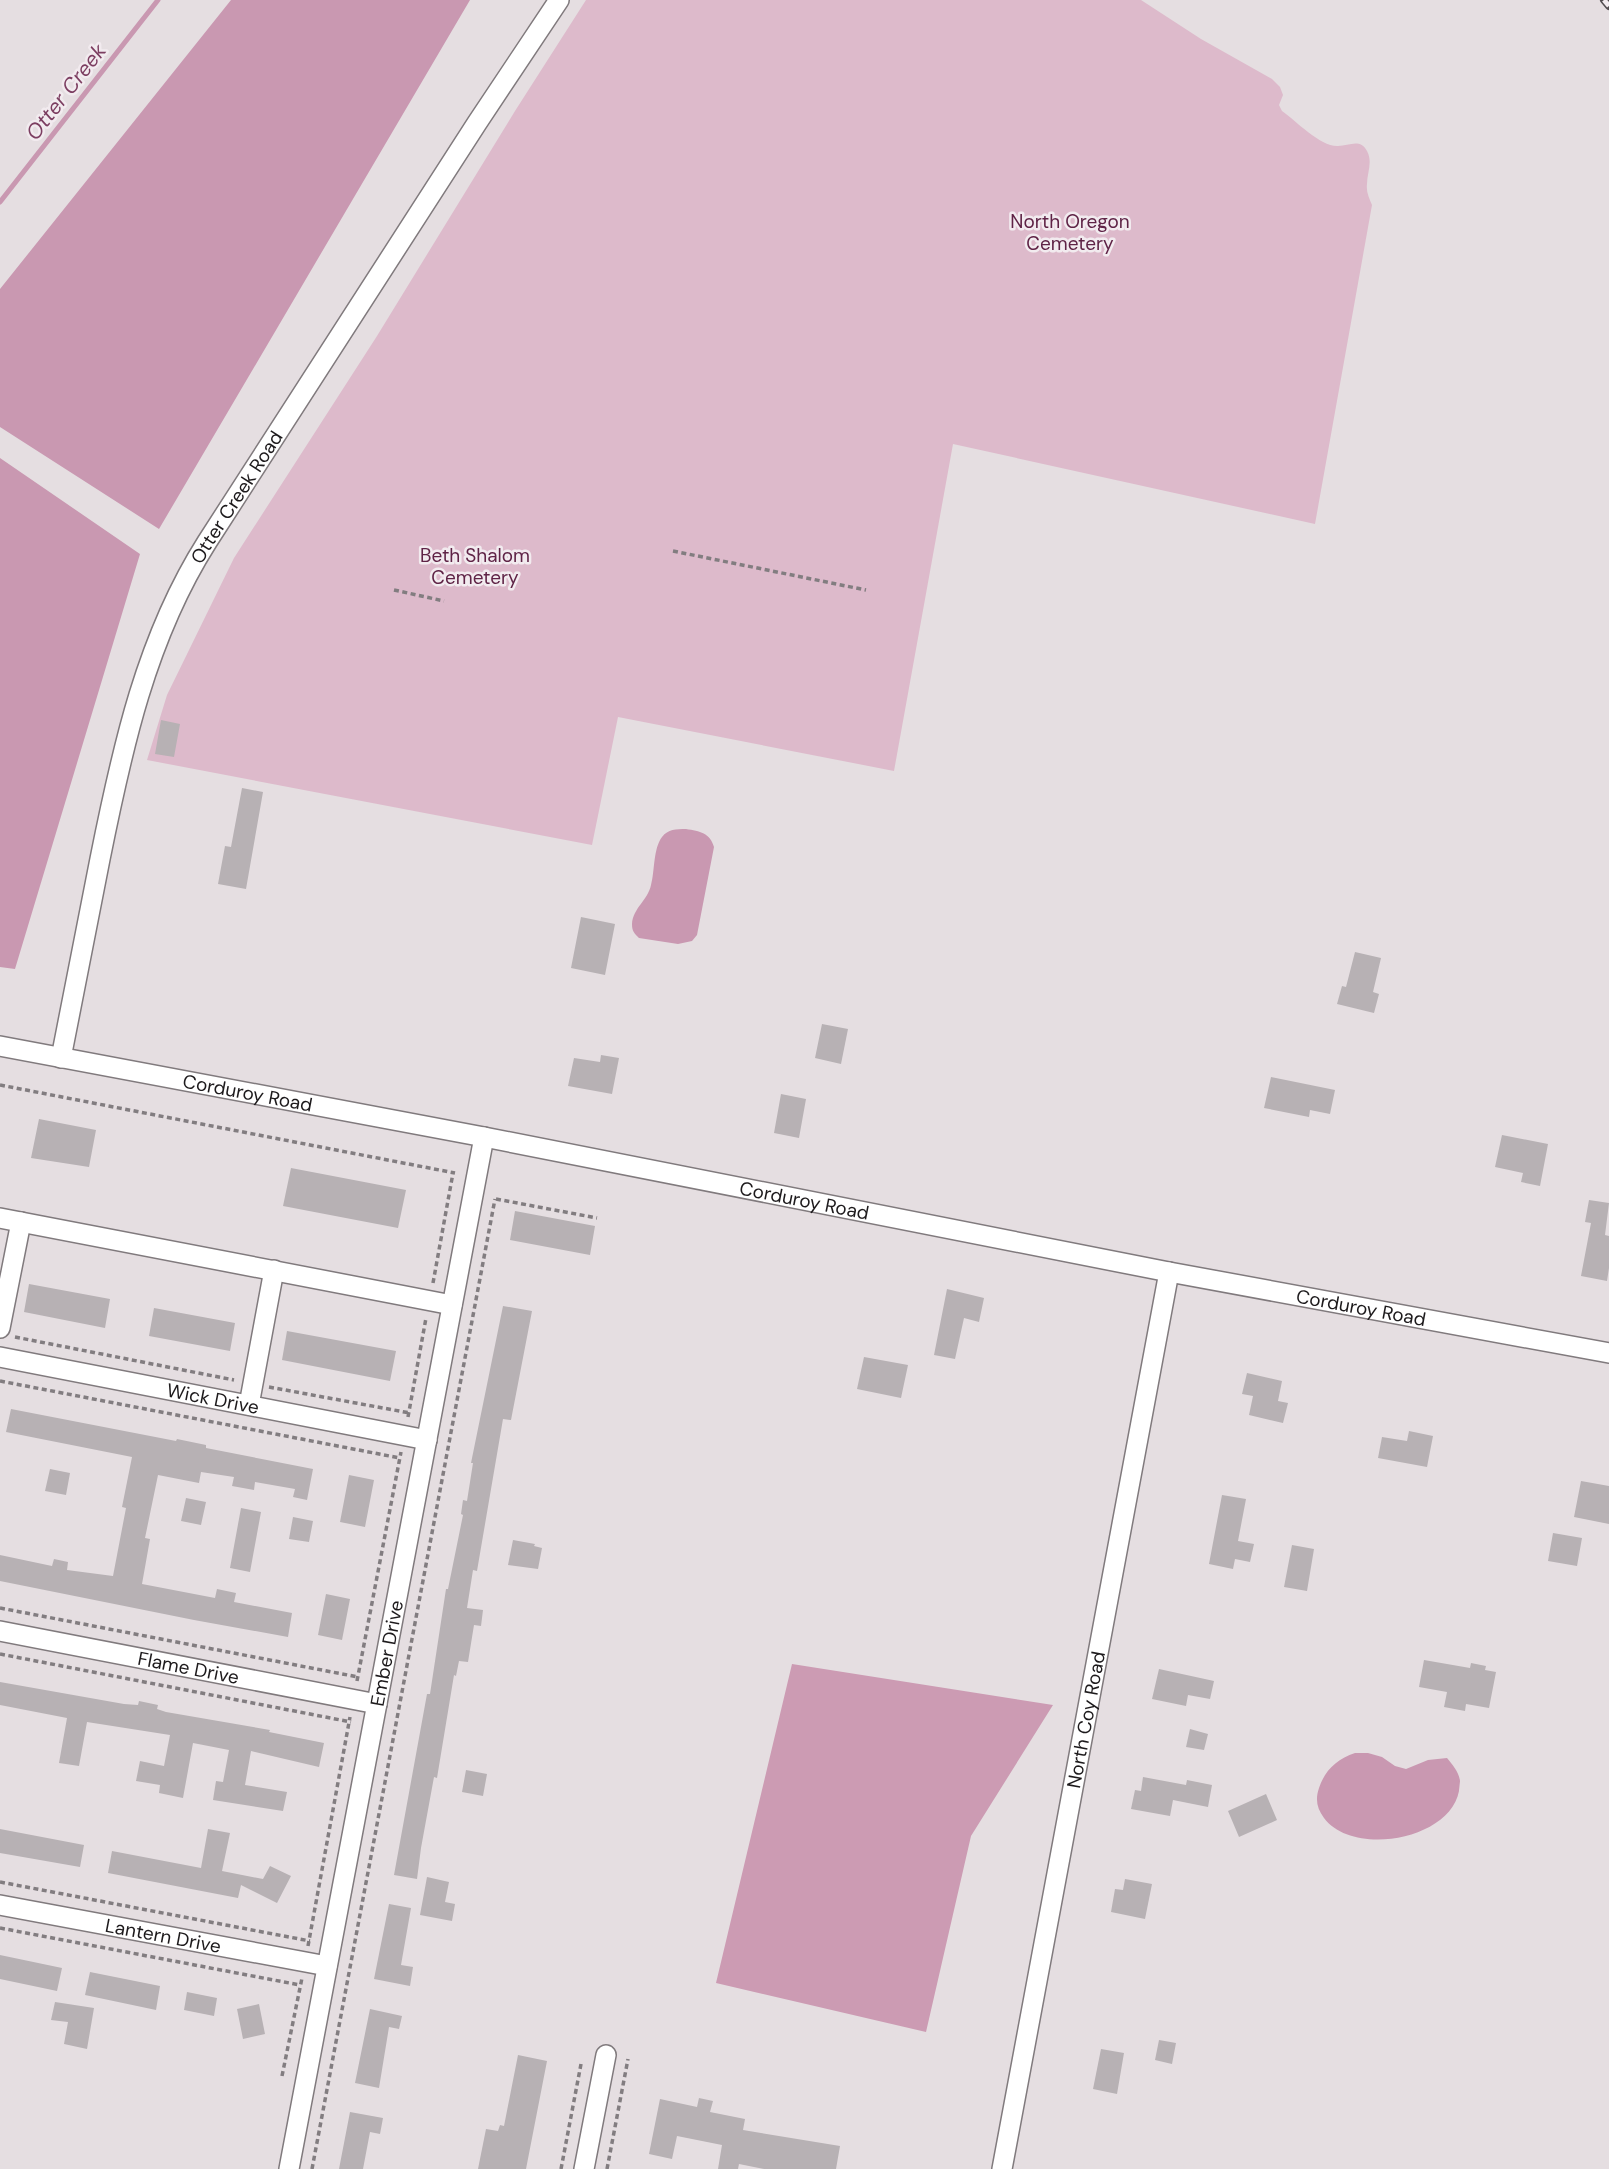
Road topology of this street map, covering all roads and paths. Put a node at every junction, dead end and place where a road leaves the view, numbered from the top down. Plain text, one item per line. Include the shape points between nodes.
1 (559, 0) edge
2 (673, 551) dead end
3 (394, 590) dead end
4 (866, 590) dead end
5 (444, 601) dead end
6 (0, 1046) edge
7 (61, 1058) junction
8 (0, 1085) edge
9 (484, 1137) junction
10 (475, 1186) junction
11 (495, 1199) junction
12 (0, 1218) edge
13 (597, 1218) dead end
14 (22, 1222) junction
15 (274, 1270) junction
16 (1170, 1272) junction
17 (452, 1305) junction
18 (7, 1333) edge
19 (1609, 1353) edge
20 (0, 1357) edge
21 (0, 1381) edge
22 (253, 1384) junction
23 (249, 1405) junction
24 (409, 1413) junction
25 (431, 1416) junction
26 (404, 1435) junction
27 (427, 1440) junction
28 (400, 1458) junction
29 (0, 1608) edge
30 (0, 1631) edge
31 (0, 1654) edge
32 (358, 1677) junction
33 (354, 1699) junction
34 (377, 1703) junction
35 (349, 1721) junction
36 (373, 1727) junction
37 (394, 1733) junction
38 (0, 1882) edge
39 (0, 1905) edge
40 (0, 1928) edge
41 (309, 1940) junction
42 (331, 1946) junction
43 (305, 1962) junction
44 (327, 1966) junction
45 (300, 1984) junction
46 (606, 2055) dead end
47 (628, 2059) dead end
48 (581, 2064) dead end
49 (282, 2076) dead end
50 (289, 2169) edge
51 (312, 2169) edge
52 (561, 2169) edge
53 (584, 2169) edge
54 (607, 2169) edge
55 (1002, 2169) edge

1 - 7 street, Otter Creek Road via 214,530 175,601 131,718
2 - 4 path
3 - 5 path
6 - 7 street, Corduroy Road
7 - 9 street, Corduroy Road
8 - 10 path
9 - 10 street, Ember Drive
9 - 16 street, Corduroy Road
10 - 11 path
10 - 17 street, Ember Drive
11 - 13 path
11 - 37 path
12 - 14 street
14 - 15 street
14 - 18 street
15 - 17 street
15 - 22 street
16 - 19 street, Corduroy Road
16 - 55 street, North Coy Road
17 - 25 street, Ember Drive
18 - 22 path
20 - 23 street, Wick Drive
21 - 28 path
22 - 23 street
22 - 24 path
23 - 26 street, Wick Drive
24 - 25 path
24 - 26 path
25 - 27 street, Ember Drive
26 - 27 street, Wick Drive
26 - 28 path
27 - 34 street, Ember Drive
28 - 32 path
29 - 32 path
30 - 33 street, Flame Drive
31 - 35 path
32 - 33 path
33 - 34 street, Flame Drive
33 - 35 path
34 - 36 street, Ember Drive
35 - 36 path
35 - 41 path
36 - 37 path
36 - 42 street, Ember Drive
37 - 51 path
38 - 41 path
39 - 43 street, Lantern Drive
40 - 45 path
41 - 42 path
41 - 43 path
42 - 44 street, Ember Drive
43 - 44 street, Lantern Drive
43 - 45 path
44 - 50 street, Ember Drive
45 - 49 path
46 - 53 street
47 - 54 path
48 - 52 path

